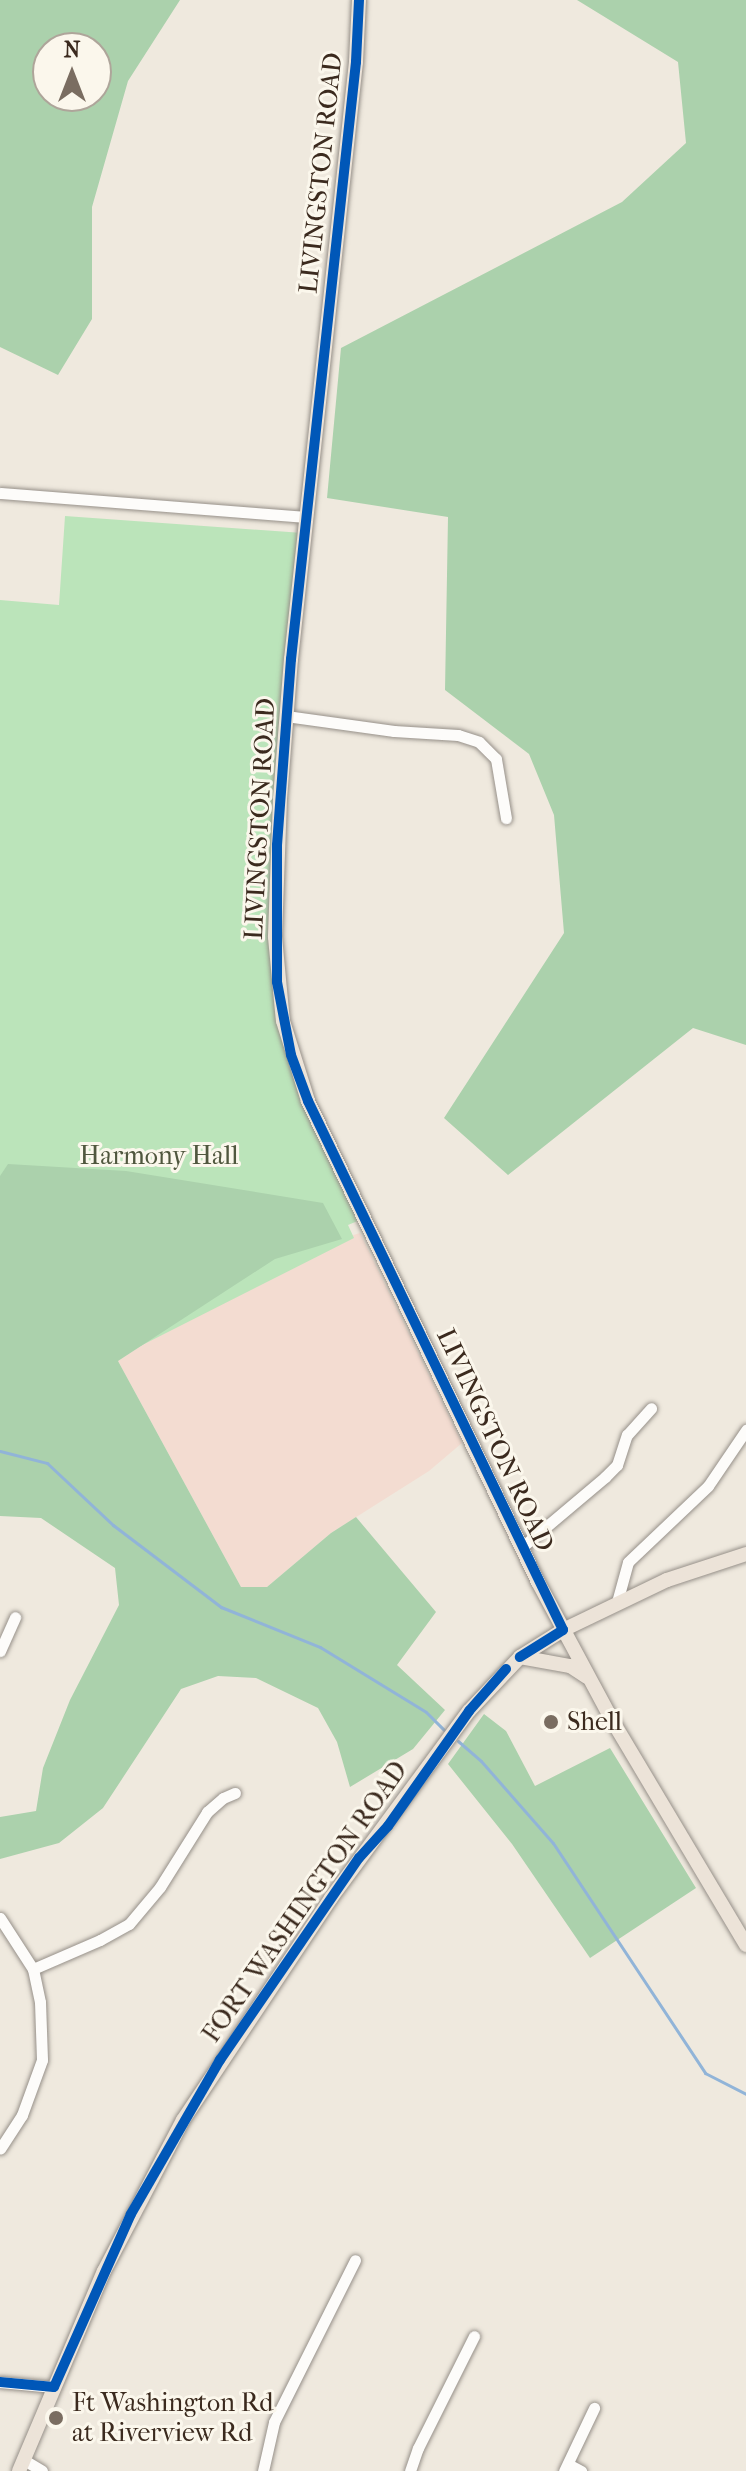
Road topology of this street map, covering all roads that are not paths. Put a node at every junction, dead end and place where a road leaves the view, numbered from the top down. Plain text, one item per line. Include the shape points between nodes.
1 (359, 0) edge
2 (0, 493) edge
3 (307, 517) junction
4 (286, 716) junction
5 (506, 818) dead end
6 (651, 1408) dead end
7 (746, 1430) edge
8 (522, 1547) junction
9 (746, 1554) edge
10 (617, 1602) junction
11 (15, 1617) dead end
12 (563, 1630) junction
13 (0, 1651) edge
14 (520, 1657) junction
15 (587, 1677) junction
16 (235, 1793) dead end
17 (0, 1918) edge
18 (746, 1945) edge
19 (33, 1969) junction
20 (0, 2149) edge
21 (355, 2260) dead end
22 (474, 2336) dead end
23 (0, 2382) edge
24 (54, 2387) junction
25 (594, 2408) dead end
26 (21, 2466) edge
27 (566, 2468) edge
28 (42, 2471) edge
29 (263, 2471) edge
30 (410, 2471) edge
31 (581, 2471) edge

1 - 3 main road, LIVINGSTON ROAD
2 - 3 street
3 - 4 main road, LIVINGSTON ROAD
4 - 5 street via 458,735 479,742 496,759
4 - 8 main road, LIVINGSTON ROAD via 275,937 279,1002 291,1055 308,1101
6 - 8 street via 627,1435 617,1465
7 - 10 street via 708,1486 628,1562
8 - 12 main road, LIVINGSTON ROAD
9 - 10 main road, FORT WASHINGTON ROAD
10 - 12 main road, FORT WASHINGTON ROAD
11 - 13 street
12 - 14 main road, FORT WASHINGTON ROAD
12 - 15 main road, LIVINGSTON ROAD
14 - 15 main road via 570,1666
14 - 24 main road, FORT WASHINGTON ROAD via 454,1731 220,2060 131,2214
15 - 18 main road, LIVINGSTON ROAD
16 - 19 street via 207,1812 160,1887 129,1924
17 - 19 street
19 - 20 street via 42,2060 22,2115
21 - 29 street via 274,2422
22 - 30 street
23 - 24 street
24 - 26 main road, FORT WASHINGTON ROAD
25 - 27 street
26 - 28 street
27 - 31 street

